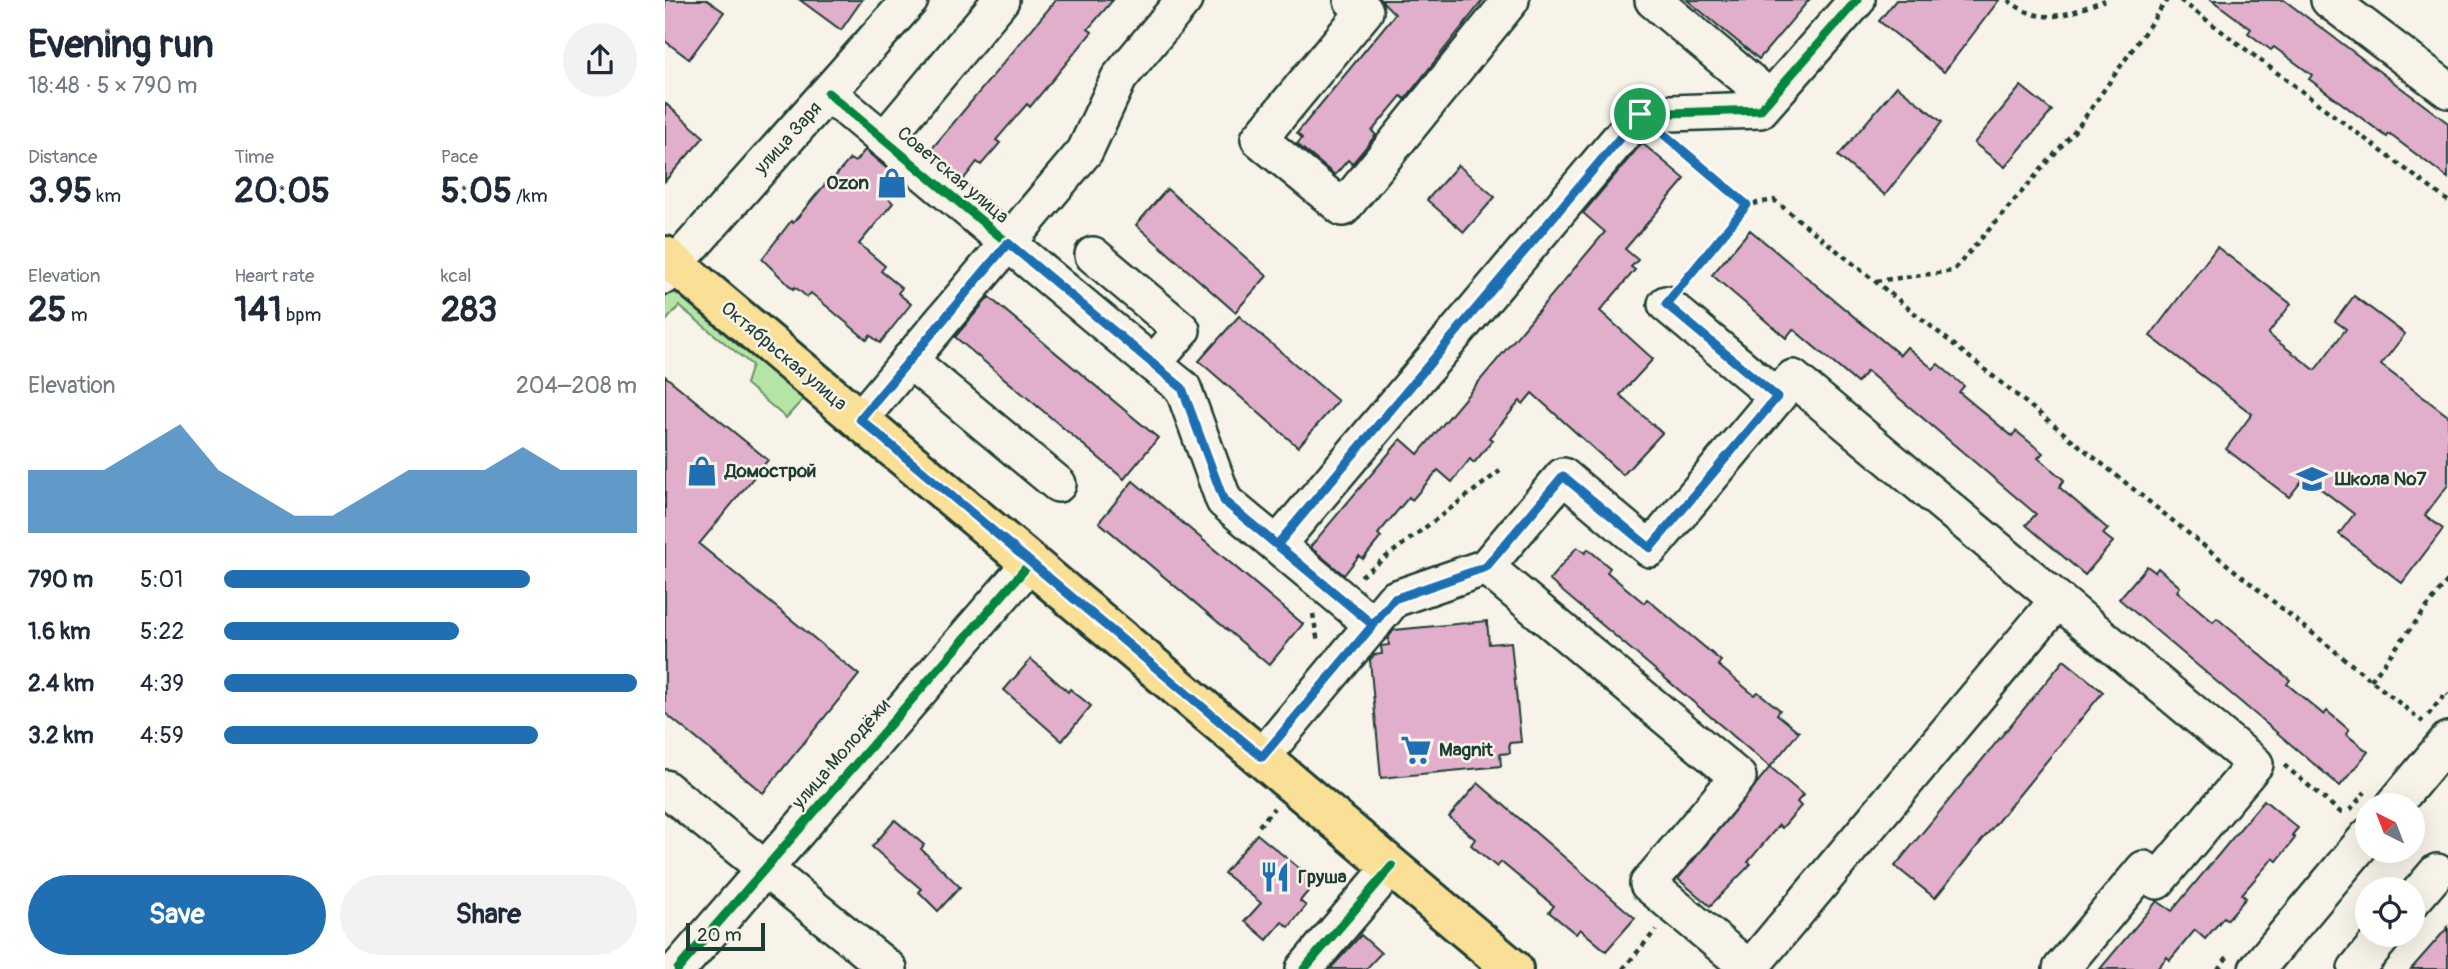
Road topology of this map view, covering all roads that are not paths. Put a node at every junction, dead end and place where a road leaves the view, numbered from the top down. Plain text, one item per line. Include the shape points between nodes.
1 (910, 0) edge
2 (1001, 0) edge
3 (1184, 0) edge
4 (1352, 0) edge
5 (1511, 0) edge
6 (1653, 0) edge
7 (2329, 0) edge
8 (1846, 4) edge
9 (2448, 90) edge
10 (828, 93) junction
11 (1770, 98) junction
12 (884, 140) junction
13 (1008, 243) junction
14 (1093, 255) dead end
15 (669, 266) edge
16 (1666, 304) road end
17 (909, 360) junction
18 (1153, 364) junction
19 (1777, 397) junction
20 (860, 419) junction
21 (1058, 484) dead end
22 (1277, 545) junction
23 (1031, 562) junction
24 (1486, 567) junction
25 (2059, 600) junction
26 (1373, 625) junction
27 (2435, 731) edge
28 (1262, 757) junction
29 (665, 788) edge
30 (2401, 793) edge
31 (2355, 852) edge
32 (1392, 866) junction
33 (764, 870) junction
34 (2437, 872) dead end
35 (2425, 886) edge
36 (2374, 947) edge
37 (678, 969) edge
38 (889, 969) edge
39 (1304, 969) edge
40 (1513, 969) edge
41 (1750, 969) edge
42 (2061, 969) edge
43 (2257, 969) edge
44 (2356, 969) edge

1 - 10 street, улица Заря
2 - 12 street
3 - 13 street via 1119,78 1085,151
4 - 5 street via 1365,11 1259,139 1343,208
6 - 11 street
7 - 9 street
8 - 11 street
10 - 12 street, Советская улица
10 - 15 street, улица Заря
11 - 22 street via 1760,110 1640,114
12 - 13 street, Советская улица
13 - 17 street
13 - 18 street, Советская улица
14 - 18 street via 1182,330
15 - 20 main road, Октябрьская улица
16 - 19 street
17 - 20 street
17 - 21 street
18 - 22 street, Советская улица via 1182,388 1224,501
19 - 24 street via 1650,548 1563,476
19 - 25 street via 1793,378
20 - 23 main road, Октябрьская улица
22 - 26 street, Советская улица via 1324,604
23 - 28 main road, Октябрьская улица
23 - 33 street, улица Молодёжи
24 - 26 street via 1394,599
24 - 41 street via 1738,776 1648,884
25 - 41 street
25 - 42 street via 2255,764 2157,881 2144,869
26 - 28 street
27 - 30 street
28 - 32 main road, Октябрьская улица
29 - 33 street
31 - 43 street
32 - 39 street
32 - 40 main road, Октябрьская улица
33 - 37 street, улица Молодёжи
33 - 38 street
34 - 35 street
36 - 44 street

